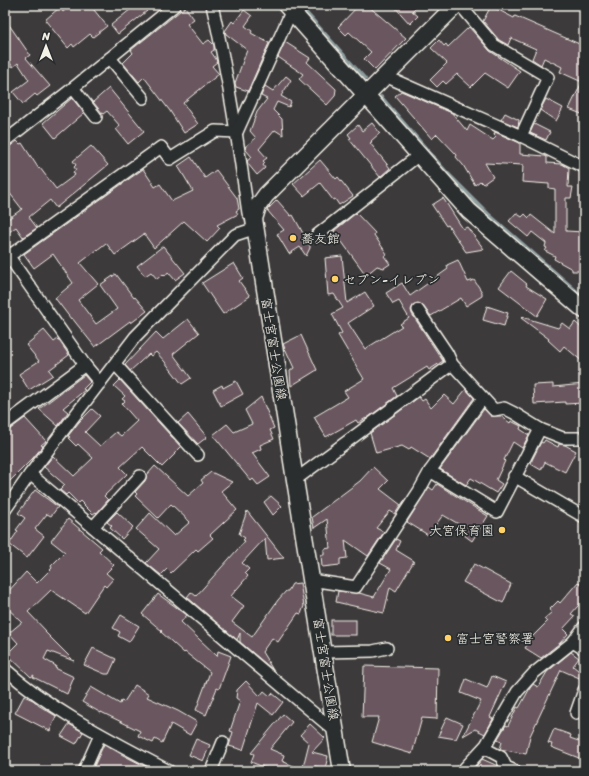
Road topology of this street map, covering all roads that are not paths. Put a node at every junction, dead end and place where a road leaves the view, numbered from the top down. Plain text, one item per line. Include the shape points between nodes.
1 (175, 5) edge
2 (212, 5) edge
3 (456, 5) edge
4 (460, 5) edge
5 (289, 8) edge
6 (110, 58) junction
7 (385, 76) junction
8 (73, 88) junction
9 (365, 96) junction
10 (143, 98) dead end
11 (96, 117) dead end
12 (237, 132) junction
13 (521, 136) junction
14 (5, 141) edge
15 (419, 155) junction
16 (584, 167) edge
17 (255, 223) junction
18 (316, 235) dead end
19 (7, 253) edge
20 (418, 310) dead end
21 (584, 310) edge
22 (85, 364) junction
23 (115, 364) junction
24 (452, 364) junction
25 (100, 383) junction
26 (483, 398) junction
27 (5, 424) edge
28 (540, 429) junction
29 (584, 438) edge
30 (198, 455) dead end
31 (430, 471) junction
32 (30, 474) junction
33 (140, 476) dead end
34 (514, 476) junction
35 (295, 480) junction
36 (5, 510) edge
37 (584, 517) edge
38 (93, 527) junction
39 (311, 580) junction
40 (584, 628) edge
41 (573, 642) junction
42 (387, 648) dead end
43 (584, 649) edge
44 (323, 652) junction
45 (5, 669) edge
46 (584, 690) edge
47 (576, 713) dead end
48 (336, 732) junction
49 (100, 735) junction
50 (223, 742) dead end
51 (484, 748) junction
52 (84, 771) edge
53 (169, 771) edge
54 (211, 771) edge
55 (342, 771) edge
56 (462, 771) edge
57 (516, 771) edge

1 - 6 street
2 - 12 street
3 - 7 main road
4 - 13 street via 494,45 548,77
5 - 9 main road
5 - 12 street
6 - 8 street
6 - 10 street
7 - 9 main road
7 - 13 street
8 - 11 street
8 - 14 street
9 - 15 main road
9 - 17 main road via 266,195 258,206
12 - 17 street via 248,213
12 - 19 street via 215,131 170,160 161,147
13 - 16 street
15 - 18 street
15 - 21 main road via 469,211
17 - 23 street via 235,235 135,337
17 - 35 main road, 富士宮富士公園線
19 - 22 street
20 - 24 street
22 - 25 street
22 - 27 street
23 - 25 street
23 - 30 street
24 - 26 street
24 - 35 street
25 - 32 street
26 - 28 street via 494,410 504,408 514,412
26 - 31 street
28 - 29 street via 562,438
28 - 34 street
31 - 34 street via 496,512
31 - 39 street via 356,587
32 - 36 street
32 - 38 street
33 - 38 street
34 - 37 street
35 - 39 main road, 富士宮富士公園線
38 - 48 street
39 - 44 main road, 富士宮富士公園線
40 - 41 street
41 - 43 street
41 - 51 street via 534,673 517,692
42 - 44 street via 373,651
44 - 48 main road, 富士宮富士公園線
45 - 49 street via 26,687
46 - 47 street
48 - 55 main road, 富士宮富士公園線
49 - 52 street
49 - 53 street
50 - 54 street
51 - 56 street
51 - 57 street via 502,757 506,767

